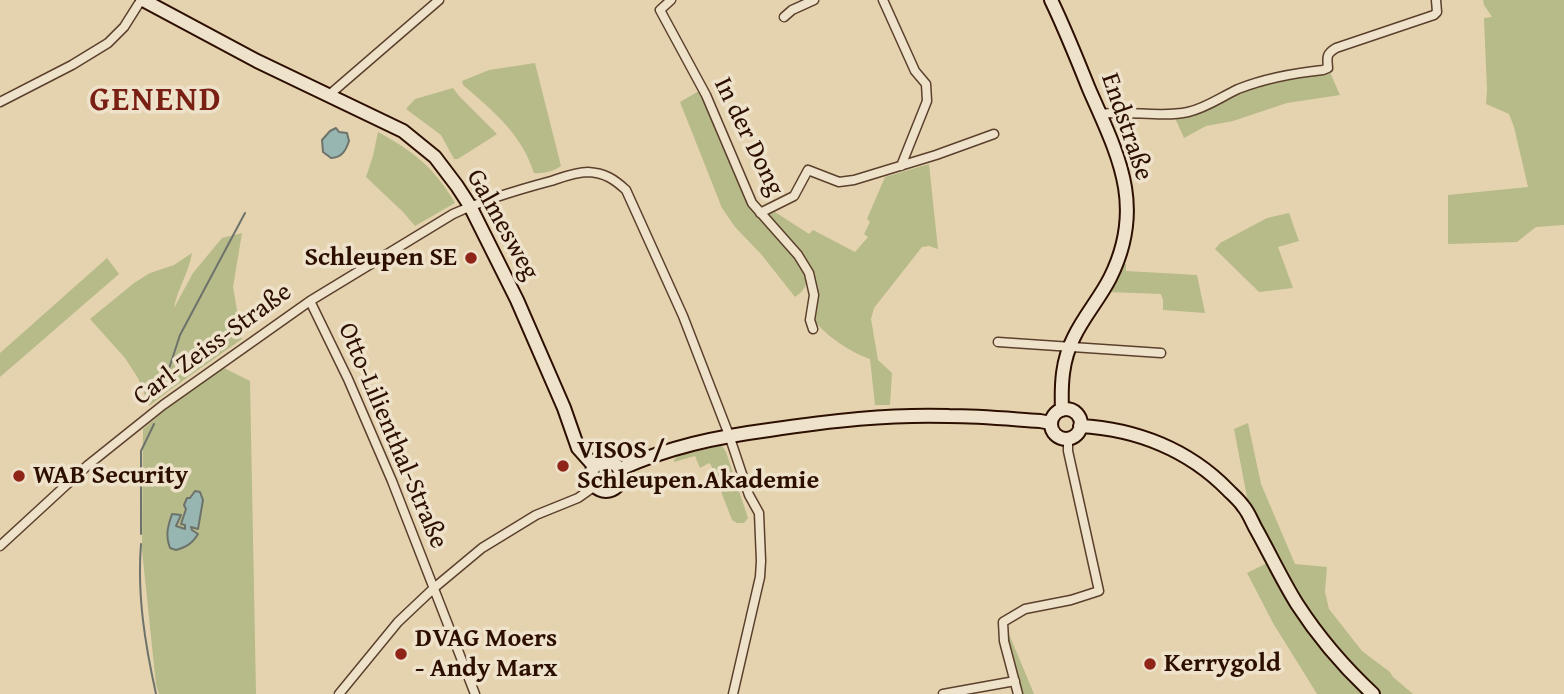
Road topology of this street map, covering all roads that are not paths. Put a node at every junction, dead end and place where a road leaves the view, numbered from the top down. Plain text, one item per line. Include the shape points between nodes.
1 (142, 0) edge
2 (439, 0) edge
3 (671, 0) edge
4 (814, 0) edge
5 (883, 0) edge
6 (1051, 0) edge
7 (1436, 0) edge
8 (784, 17) dead end
9 (329, 95) junction
10 (0, 102) edge
11 (1101, 114) junction
12 (994, 134) dead end
13 (901, 166) junction
14 (470, 206) junction
15 (761, 213) junction
16 (310, 301) junction
17 (813, 329) dead end
18 (998, 342) dead end
19 (1070, 346) junction
20 (1161, 353) dead end
21 (1062, 410) junction
22 (1051, 423) junction
23 (1080, 426) junction
24 (729, 435) junction
25 (1068, 439) junction
26 (594, 466) junction
27 (620, 469) junction
28 (595, 486) junction
29 (0, 546) edge
30 (434, 588) junction
31 (1014, 681) junction
32 (339, 694) edge
33 (475, 694) edge
34 (733, 694) edge
35 (943, 694) edge
36 (1018, 694) edge
37 (1373, 694) edge

1 - 9 street, Galmesweg
1 - 10 street via 108,43
2 - 9 street
3 - 15 street, In der Dong via 660,10 706,95 752,203
4 - 8 street
5 - 13 street via 915,71 926,84 927,101
6 - 11 street, Endstraße
7 - 11 street via 1434,15 1328,52 1328,68 1323,70 1275,77 1188,112
9 - 14 street, Galmesweg via 415,140 440,163
11 - 19 street, Endstraße via 1123,173 1128,214 1110,279
12 - 13 street
13 - 15 street via 839,181 808,170 794,196
14 - 16 street, Carl-Zeiss-Straße
14 - 24 street, Carl-Zeiss-Straße via 586,172 613,178 626,190 683,316
14 - 26 street, Galmesweg via 517,300 578,448
15 - 17 street, In der Dong via 810,273
16 - 29 street, Carl-Zeiss-Straße via 163,405 88,465
16 - 30 street, Otto-Lilienthal-Straße via 348,379
18 - 19 street
19 - 20 street
19 - 21 street, Endstraße via 1062,373
21 - 22 street
21 - 23 street via 1073,411
22 - 24 street via 907,416 827,421
22 - 25 street via 1059,438
23 - 25 street
23 - 37 street via 1149,439 1178,451 1221,482 1244,506 1312,627
24 - 27 street via 677,447
24 - 34 street, Carl-Zeiss-Straße via 759,513 761,561
25 - 31 street via 1098,591 1025,609 1003,622
26 - 27 street via 608,460
26 - 28 street via 591,480
27 - 28 street via 621,481 613,490
28 - 30 street via 507,531
30 - 32 street via 398,622
30 - 33 street, Otto-Lilienthal-Straße
31 - 35 street
31 - 36 street

